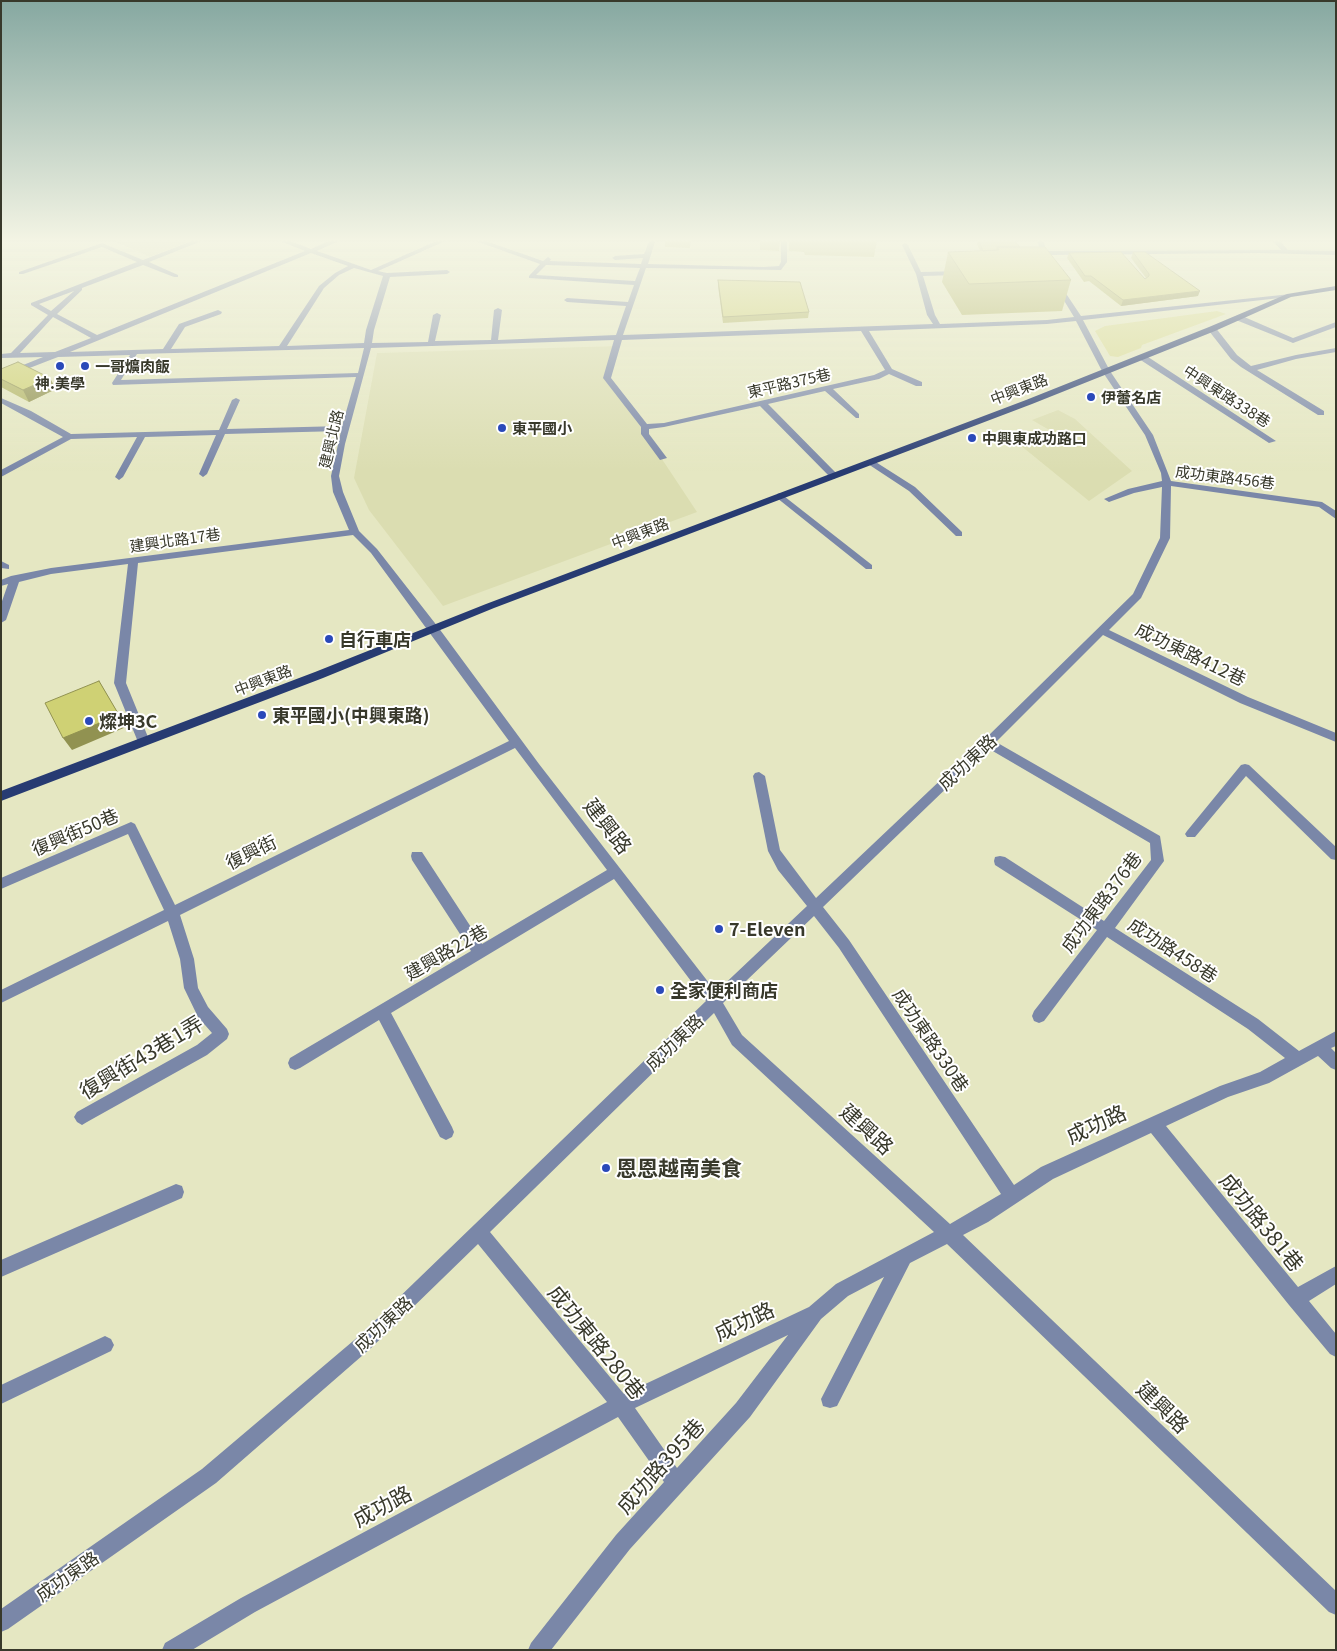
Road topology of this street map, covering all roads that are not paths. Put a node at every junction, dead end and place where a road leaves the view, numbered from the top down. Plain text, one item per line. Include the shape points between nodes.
1 (50, 316) edge
2 (56, 316) edge
3 (148, 316) edge
4 (208, 316) edge
5 (302, 316) edge
6 (374, 316) edge
7 (437, 316) edge
8 (497, 316) edge
9 (627, 316) edge
10 (932, 316) edge
11 (1077, 316) edge
12 (1105, 316) edge
13 (1243, 316) edge
14 (1239, 318) junction
15 (1079, 319) junction
16 (1336, 324) edge
17 (938, 326) junction
18 (864, 329) junction
19 (1212, 329) junction
20 (95, 337) junction
21 (619, 337) junction
22 (494, 342) junction
23 (431, 343) junction
24 (368, 345) junction
25 (282, 347) junction
26 (166, 350) junction
27 (1336, 350) edge
28 (135, 352) junction
29 (54, 354) junction
30 (1, 356) edge
31 (13, 356) junction
32 (1142, 357) junction
33 (1250, 369) junction
34 (1106, 371) junction
35 (890, 372) junction
36 (361, 375) junction
37 (1, 376) edge
38 (919, 384) dead end
39 (827, 388) junction
40 (1, 400) edge
41 (236, 400) dead end
42 (762, 403) junction
43 (1321, 413) dead end
44 (856, 416) dead end
45 (645, 427) junction
46 (346, 428) junction
47 (222, 433) junction
48 (142, 435) junction
49 (68, 437) junction
50 (1272, 441) dead end
51 (663, 458) dead end
52 (871, 462) junction
53 (1, 474) edge
54 (203, 474) dead end
55 (834, 476) junction
56 (119, 478) dead end
57 (1167, 483) junction
58 (780, 496) junction
59 (1109, 499) dead end
60 (1336, 516) edge
61 (355, 532) junction
62 (959, 534) dead end
63 (133, 562) junction
64 (869, 567) dead end
65 (16, 578) junction
66 (1, 583) edge
67 (1, 620) edge
68 (434, 629) junction
69 (1103, 631) junction
70 (1336, 738) edge
71 (144, 742) junction
72 (517, 742) junction
73 (990, 744) junction
74 (759, 776) dead end
75 (1, 796) edge
76 (1191, 834) dead end
77 (1336, 855) edge
78 (417, 856) dead end
79 (1000, 861) dead end
80 (615, 872) junction
81 (1, 884) edge
82 (816, 907) junction
83 (172, 912) junction
84 (1106, 929) junction
85 (480, 953) junction
86 (1, 997) edge
87 (715, 1002) junction
88 (382, 1011) junction
89 (1039, 1016) dead end
90 (1336, 1038) edge
91 (1320, 1047) junction
92 (1298, 1060) junction
93 (295, 1063) dead end
94 (1336, 1063) edge
95 (82, 1117) dead end
96 (1153, 1123) junction
97 (446, 1132) dead end
98 (176, 1192) dead end
99 (1012, 1196) junction
100 (479, 1232) junction
101 (949, 1234) junction
102 (904, 1257) junction
103 (1, 1269) edge
104 (1336, 1274) edge
105 (1295, 1299) junction
106 (816, 1313) junction
107 (105, 1345) dead end
108 (1336, 1348) edge
109 (1, 1395) edge
110 (830, 1399) dead end
111 (621, 1405) junction
112 (676, 1482) junction
113 (1336, 1605) edge
114 (1, 1622) edge
115 (172, 1650) edge
116 (538, 1650) edge

1 - 31 street
2 - 20 street
3 - 20 street
4 - 26 street via 182,326
5 - 25 street
6 - 24 street, 建興北路
7 - 23 street
8 - 22 street
9 - 21 street
10 - 17 street
11 - 15 street, 成功東路
12 - 15 street
13 - 14 main road, 中興東路
14 - 16 street via 1293,341
14 - 19 main road, 中興東路
15 - 17 street
15 - 34 street, 成功東路
17 - 18 street
18 - 21 street
18 - 35 street
19 - 32 main road, 中興東路
19 - 33 street via 1234,357
20 - 29 street
21 - 22 street
21 - 45 street via 608,378
22 - 23 street
23 - 24 street
24 - 25 street
24 - 36 street, 建興北路
25 - 26 street
26 - 28 street
27 - 33 street
28 - 29 street
28 - 36 street via 116,383
29 - 31 street
29 - 37 street
30 - 31 street
32 - 34 main road, 中興東路
32 - 50 street, 中興東路338巷
33 - 43 street
34 - 52 main road, 中興東路
34 - 57 street, 成功東路 via 1149,435
35 - 38 street
35 - 39 street, 東平路375巷
36 - 46 street, 建興北路
39 - 42 street, 東平路375巷
39 - 44 street
40 - 49 street
41 - 47 street
42 - 45 street, 東平路375巷
42 - 55 street
45 - 51 street via 645,434
46 - 47 street
46 - 61 street, 建興北路 via 336,476 338,492
47 - 48 street
47 - 54 street
48 - 49 street
48 - 56 street
49 - 53 street
52 - 55 main road, 中興東路
52 - 62 street via 912,490
55 - 58 main road, 中興東路
57 - 59 street, 成功東路456巷
57 - 60 street, 成功東路456巷 via 1322,505
57 - 69 street, 成功東路 via 1162,548 1137,596
58 - 64 street
58 - 68 main road, 中興東路
61 - 63 street, 建興北路17巷
61 - 68 street, 建興北路 via 374,551
63 - 65 street, 建興北路17巷
63 - 71 street via 120,683
65 - 66 street, 建興北路17巷
65 - 67 street
68 - 71 main road, 中興東路
68 - 72 street, 建興路
69 - 70 street, 成功東路412巷 via 1263,708
69 - 73 street, 成功東路
71 - 75 main road, 中興東路
72 - 80 street, 建興路
72 - 83 street, 復興街
73 - 82 street, 成功東路 via 952,776
73 - 84 street, 成功東路376巷 via 1156,840 1158,861
74 - 82 street, 成功東路330巷 via 774,851
76 - 77 street via 1245,768
78 - 85 street
79 - 84 street, 成功路458巷
80 - 85 street, 建興路22巷
80 - 87 street, 建興路
81 - 83 street, 復興街50巷 via 131,827
82 - 87 street, 成功東路
82 - 99 street, 成功東路330巷
83 - 86 street, 復興街
83 - 95 street, 復興街43巷1弄 via 187,959 191,988 203,1012 222,1034 202,1050
84 - 89 street, 成功東路376巷
84 - 92 street, 成功路458巷 via 1253,1024
85 - 88 street, 建興路22巷
87 - 100 street, 成功東路
87 - 101 street, 建興路 via 737,1040
88 - 93 street, 建興路22巷
88 - 97 street
90 - 91 street, 成功路
91 - 92 street, 成功路
91 - 94 street
92 - 96 street, 成功路 via 1264,1078 1224,1091
96 - 99 street, 成功路 via 1047,1173
96 - 105 street, 成功路381巷
98 - 103 street
99 - 101 street, 成功路
100 - 111 street, 成功東路280巷
100 - 114 street, 成功東路 via 365,1342 209,1476
101 - 102 street, 成功路
101 - 113 street, 建興路
102 - 106 street, 成功路 via 842,1290
102 - 110 street
104 - 105 street
105 - 108 street, 成功路381巷
106 - 111 street, 成功路
106 - 112 street, 成功路395巷 via 743,1410
107 - 109 street
111 - 112 street, 成功東路280巷
111 - 115 street, 成功路 via 248,1605
112 - 116 street, 成功路395巷 via 623,1542

